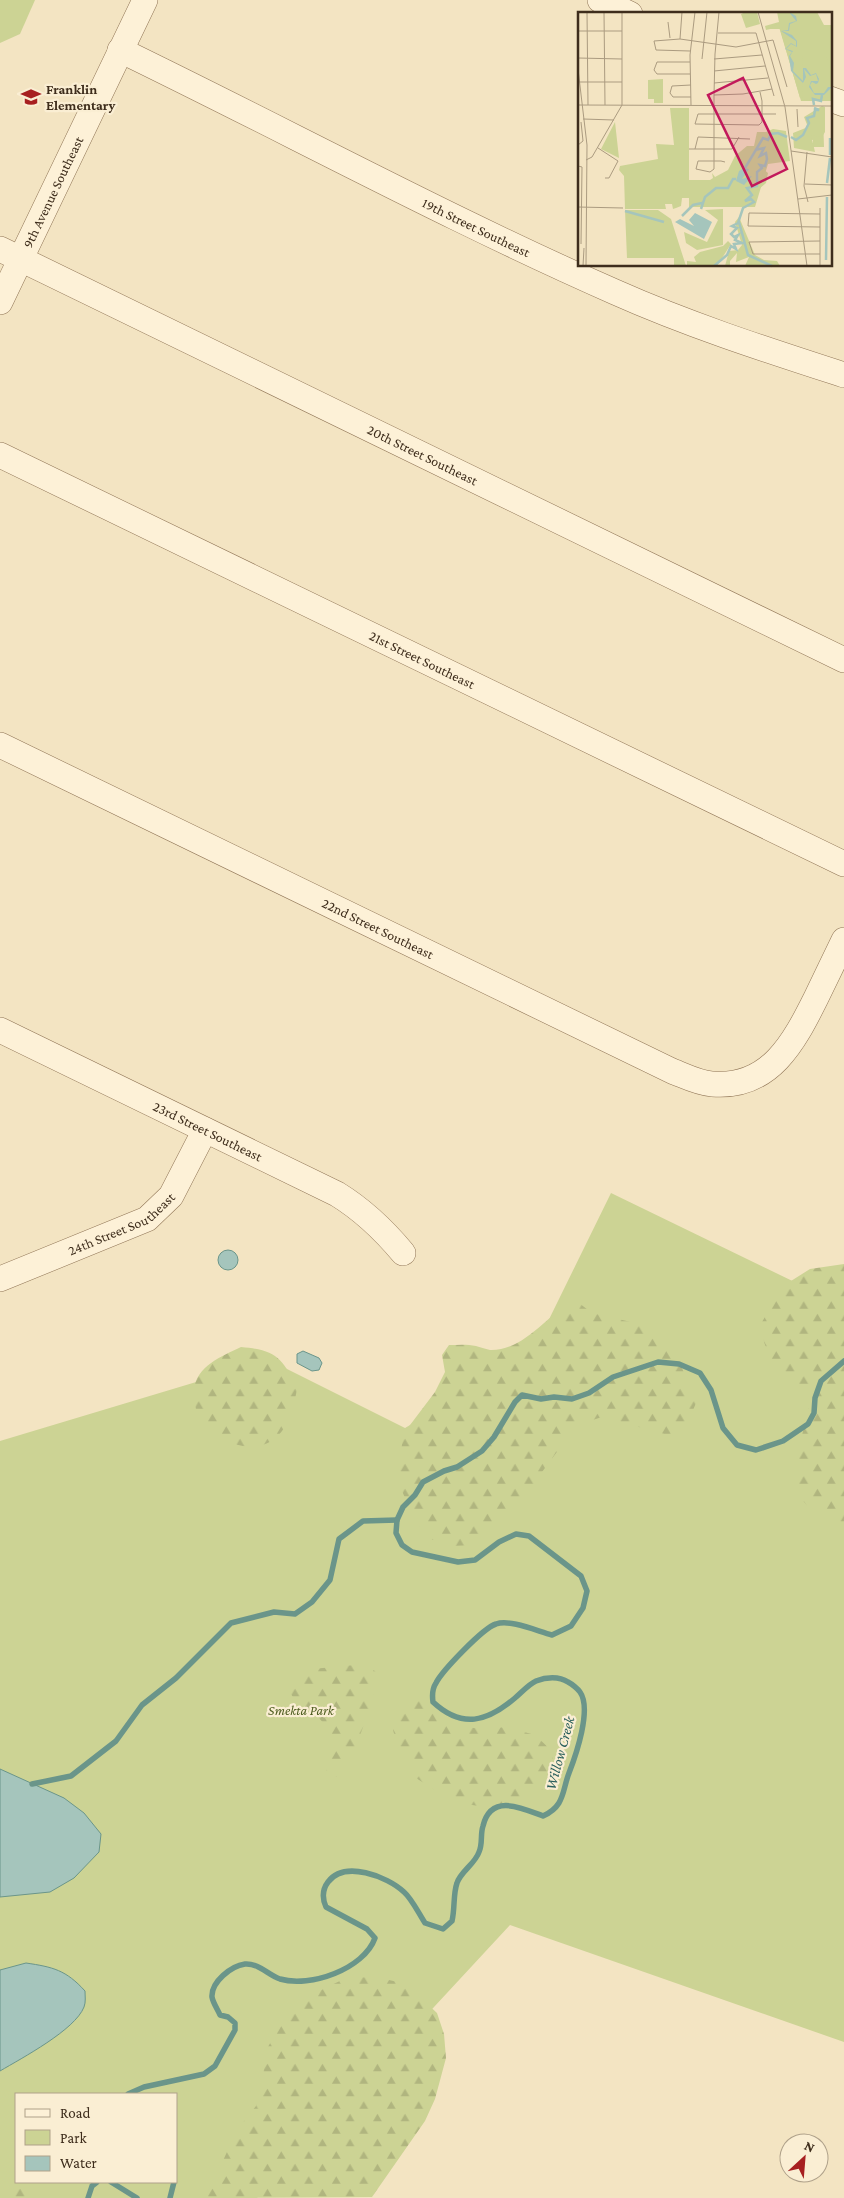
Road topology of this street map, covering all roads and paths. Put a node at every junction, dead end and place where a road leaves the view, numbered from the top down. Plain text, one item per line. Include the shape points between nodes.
1 (145, 0) edge
2 (600, 0) edge
3 (626, 12) edge
4 (120, 50) junction
5 (832, 100) edge
6 (844, 104) edge
7 (10, 254) edge
8 (0, 302) edge
9 (844, 375) edge
10 (0, 455) edge
11 (844, 660) edge
12 (0, 745) edge
13 (844, 864) edge
14 (844, 940) edge
15 (0, 1030) edge
16 (205, 1130) junction
17 (403, 1253) dead end
18 (0, 1279) edge

1 - 4 street, 9th Avenue Southeast
2 - 3 street
4 - 7 street, 9th Avenue Southeast
4 - 9 street, 19th Street Southeast via 617,293
5 - 6 street
7 - 8 street, 9th Avenue Southeast
7 - 11 street, 20th Street Southeast
10 - 13 street, 21st Street Southeast
12 - 14 street, 22nd Street Southeast via 672,1071 712,1084 747,1080 782,1056 799,1032
15 - 16 street, 23rd Street Southeast
16 - 17 street, 23rd Street Southeast via 360,1208
16 - 18 street, 24th Street Southeast via 171,1196 147,1219

